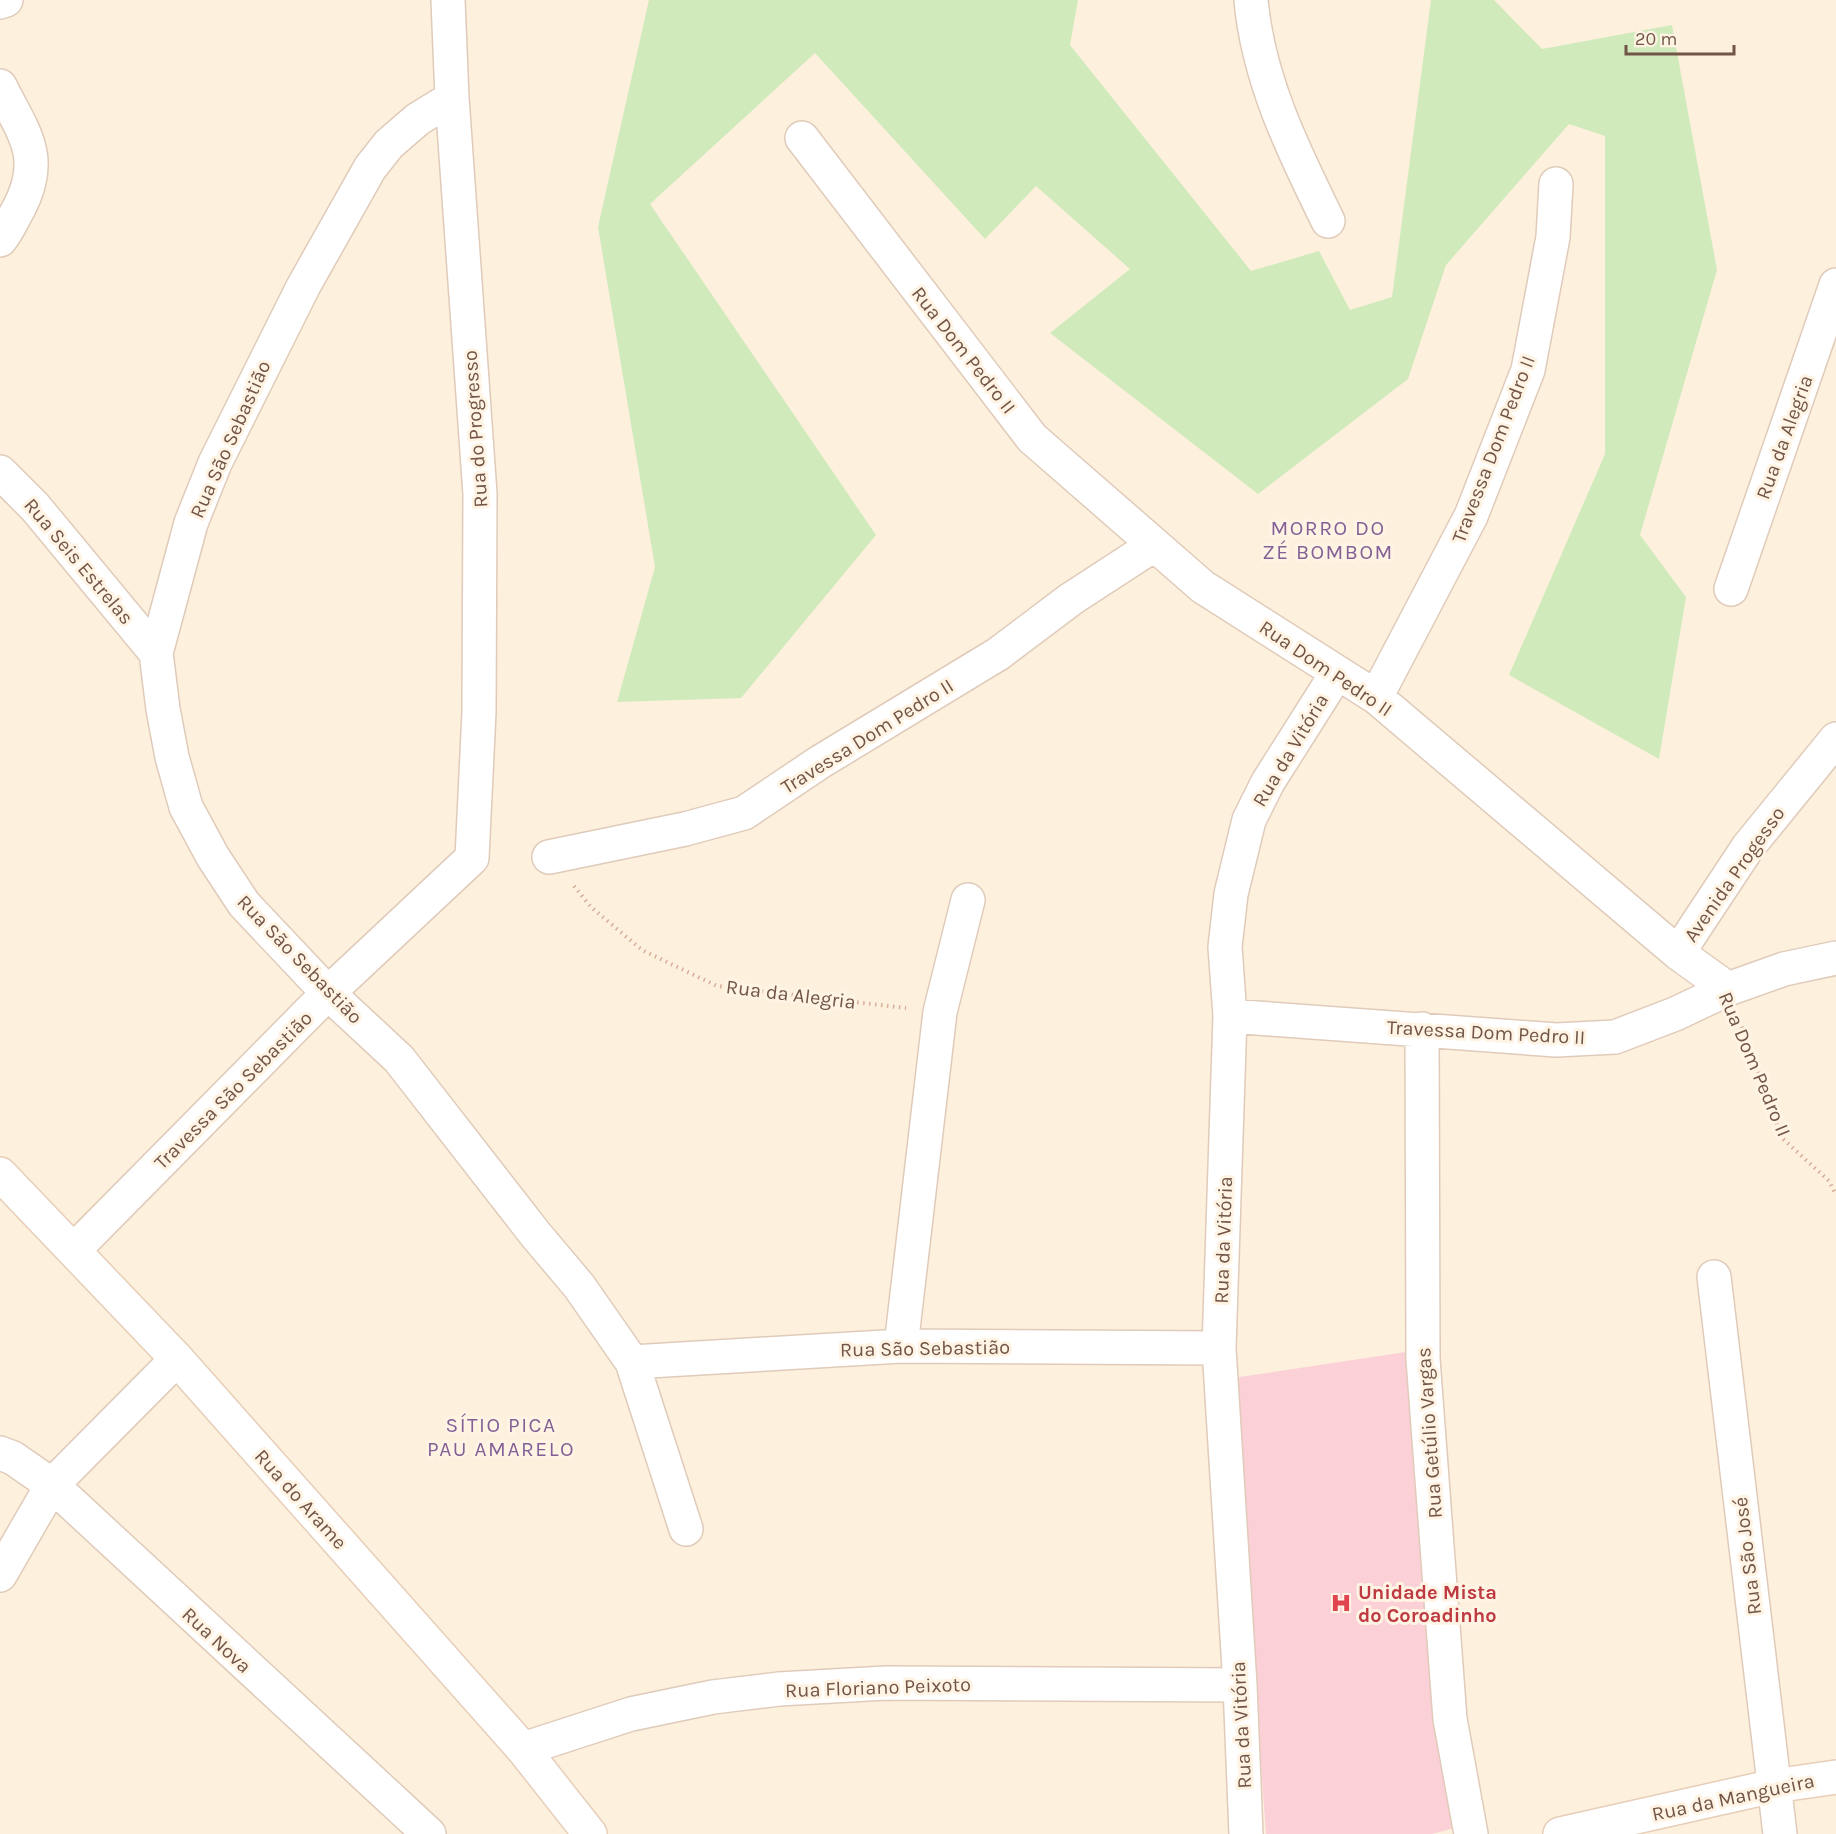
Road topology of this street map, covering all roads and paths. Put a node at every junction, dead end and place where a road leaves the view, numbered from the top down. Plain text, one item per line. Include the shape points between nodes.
1 (6, 0) edge
2 (448, 0) edge
3 (1251, 0) edge
4 (0, 2) edge
5 (0, 86) edge
6 (452, 98) junction
7 (802, 138) dead end
8 (1556, 184) dead end
9 (1328, 221) dead end
10 (0, 240) edge
11 (1836, 285) edge
12 (0, 472) edge
13 (1154, 545) junction
14 (1731, 589) dead end
15 (156, 653) junction
16 (1337, 672) junction
17 (1376, 697) junction
18 (1836, 739) edge
19 (549, 857) joint
20 (472, 858) joint
21 (968, 900) dead end
22 (1678, 953) junction
23 (1836, 958) edge
24 (1728, 988) junction
25 (328, 993) junction
26 (940, 1012) junction
27 (1230, 1016) junction
28 (1422, 1029) junction
29 (0, 1174) edge
30 (1836, 1195) edge
31 (74, 1250) junction
32 (1714, 1277) dead end
33 (902, 1346) junction
34 (1219, 1348) junction
35 (177, 1359) junction
36 (632, 1362) junction
37 (0, 1453) edge
38 (52, 1485) junction
39 (686, 1529) dead end
40 (0, 1575) edge
41 (1240, 1685) junction
42 (523, 1749) junction
43 (1836, 1777) edge
44 (1774, 1786) junction
45 (429, 1834) edge
46 (590, 1834) edge
47 (1246, 1834) edge
48 (1471, 1834) edge
49 (1560, 1834) edge
50 (1780, 1834) edge

1 - 4 street
2 - 6 street, Rua do Progresso
3 - 9 street via 1262,66 1276,110
5 - 10 street via 33,163 31,180
6 - 15 street, Rua São Sebastião via 418,119 389,144 370,168 303,287 203,493
6 - 20 street, Rua do Progresso via 480,494 479,712
7 - 13 street, Rua Dom Pedro II via 1032,438
8 - 17 street, Travessa Dom Pedro II via 1553,237 1528,370 1471,516
11 - 14 street, Rua da Alegria
12 - 15 street, Rua Seis Estrelas via 35,507
13 - 16 street, Rua Dom Pedro II via 1203,587
13 - 19 street, Travessa Dom Pedro II via 1071,599 998,654 744,813
15 - 25 street, Rua São Sebastião via 171,757 186,807 244,904
16 - 17 street, Rua Dom Pedro II
16 - 27 street, Rua da Vitória via 1268,782 1249,820 1231,894 1225,947
17 - 22 street, Rua Dom Pedro II
18 - 22 street, Avenida Progesso via 1748,847
19 - 26 path, Rua da Alegria via 591,907 642,950 717,986
20 - 25 street, Travessa São Sebastião
21 - 26 street
22 - 24 street, Rua Dom Pedro II
23 - 24 street, Travessa Dom Pedro II via 1784,969
24 - 28 street, Travessa Dom Pedro II via 1615,1037 1556,1040
24 - 30 path, Rua Dom Pedro II via 1782,1138 1829,1181
25 - 31 street, Travessa São Sebastião
25 - 36 street, Rua São Sebastião via 399,1059 428,1093 579,1286
26 - 33 street
27 - 28 street, Travessa Dom Pedro II
27 - 34 street, Rua da Vitória
28 - 48 street, Rua Getúlio Vargas via 1423,1359 1450,1719
29 - 31 street, Rua do Arame
31 - 35 street, Rua do Arame
32 - 44 street, Rua São José
33 - 34 street, Rua São Sebastião
33 - 36 street, Rua São Sebastião
34 - 41 street, Rua da Vitória
35 - 38 street
35 - 42 street, Rua do Arame
36 - 39 street, Rua São Sebastião
37 - 38 street, Rua Nova
38 - 40 street
38 - 45 street, Rua Nova
41 - 42 street, Rua Floriano Peixoto via 886,1683 779,1689 713,1697 631,1714
41 - 47 street, Rua da Vitória
42 - 46 street, Rua do Arame
43 - 44 street, Rua da Mangueira
44 - 49 street, Rua da Mangueira
44 - 50 street, Rua São José

